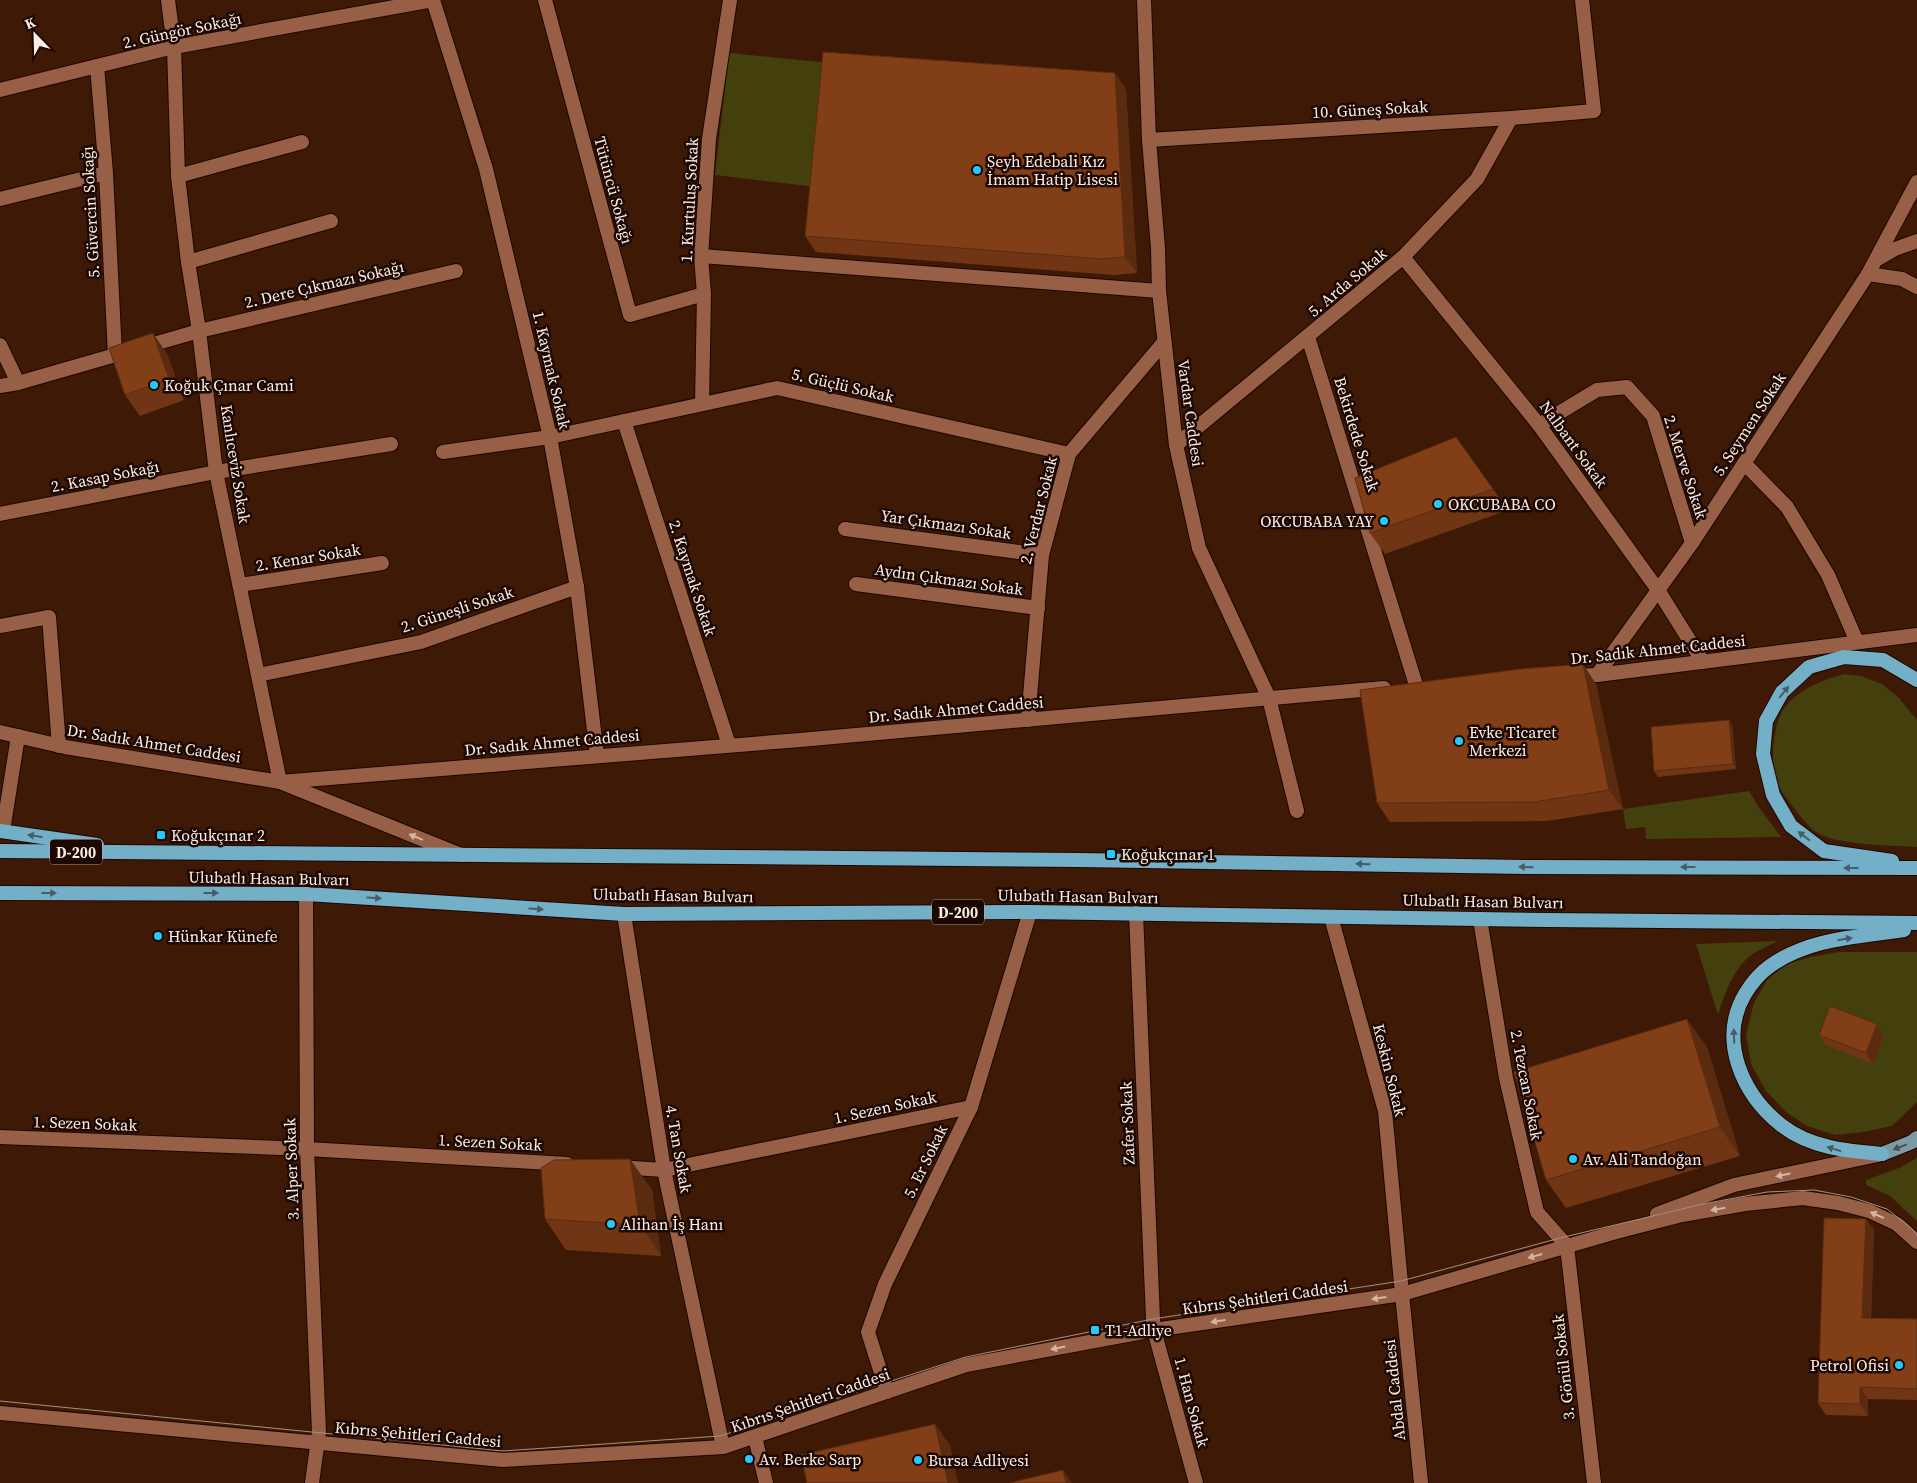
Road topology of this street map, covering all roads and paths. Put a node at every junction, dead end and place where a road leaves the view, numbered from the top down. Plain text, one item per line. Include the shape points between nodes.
1 (168, 0) edge
2 (433, 0) edge
3 (545, 0) edge
4 (730, 0) edge
5 (1144, 0) edge
6 (1582, 0) edge
7 (174, 47) junction
8 (97, 66) junction
9 (0, 90) edge
10 (1511, 118) junction
11 (1149, 140) junction
12 (302, 142) dead end
13 (106, 173) junction
14 (178, 176) junction
15 (1917, 182) edge
16 (0, 199) edge
17 (331, 222) dead end
18 (1917, 240) edge
19 (701, 256) junction
20 (1403, 257) junction
21 (1875, 261) junction
22 (188, 262) junction
23 (456, 271) dead end
24 (1868, 274) junction
25 (1917, 286) edge
26 (1159, 291) junction
27 (704, 294) junction
28 (199, 331) junction
29 (1308, 337) junction
30 (1164, 342) junction
31 (0, 345) edge
32 (115, 355) junction
33 (18, 383) junction
34 (0, 386) edge
35 (702, 404) junction
36 (624, 421) junction
37 (1539, 425) junction
38 (550, 437) junction
39 (391, 444) dead end
40 (1176, 445) junction
41 (443, 452) dead end
42 (1069, 454) junction
43 (1744, 463) junction
44 (216, 472) junction
45 (0, 514) edge
46 (845, 528) dead end
47 (1692, 543) junction
48 (1042, 555) junction
49 (382, 563) dead end
50 (856, 584) dead end
51 (240, 585) junction
52 (577, 587) junction
53 (1658, 590) junction
54 (1038, 608) junction
55 (0, 626) edge
56 (1917, 635) edge
57 (1857, 642) junction
58 (1703, 662) junction
59 (258, 675) junction
60 (1597, 675) junction
61 (1559, 677) edge
62 (1917, 680) edge
63 (1411, 685) joint
64 (1269, 698) junction
65 (1028, 720) junction
66 (0, 732) edge
67 (18, 736) junction
68 (59, 746) junction
69 (729, 746) junction
70 (598, 756) junction
71 (280, 782) junction
72 (1297, 811) dead end
73 (2, 831) edge
74 (0, 851) edge
75 (152, 853) junction
76 (462, 855) junction
77 (1917, 866) edge
78 (0, 893) edge
79 (306, 894) junction
80 (1030, 912) junction
81 (624, 914) junction
82 (1136, 914) junction
83 (1330, 916) junction
84 (1480, 919) junction
85 (1917, 923) edge
86 (1917, 928) edge
87 (971, 1107) junction
88 (0, 1137) edge
89 (1917, 1138) edge
90 (307, 1149) junction
91 (1882, 1154) junction
92 (584, 1165) edge
93 (604, 1166) edge
94 (664, 1170) junction
95 (1616, 1232) junction
96 (1917, 1242) edge
97 (1567, 1246) junction
98 (1402, 1294) junction
99 (1154, 1330) junction
100 (887, 1392) junction
101 (0, 1413) edge
102 (755, 1437) junction
103 (318, 1443) junction
104 (723, 1447) junction
105 (312, 1483) edge
106 (766, 1483) edge
107 (1196, 1483) edge
108 (1421, 1483) edge
109 (1594, 1483) edge

1 - 7 street, Kanlıceviz Sokak
2 - 7 street, 2. Güngör Sokağı
2 - 38 street, 1. Kaymak Sokak via 486,169
3 - 27 street, Tütüncü Sokağı via 630,315
4 - 19 street, 1. Kurtuluş Sokak via 709,139
5 - 11 street, Vardar Caddesi
6 - 10 street, 10. Güneş Sokak via 1594,111
7 - 8 street, 2. Güngör Sokağı
7 - 14 street, Kanlıceviz Sokak
8 - 9 street, 2. Güngör Sokağı
8 - 13 street, 5. Güvercin Sokağı
10 - 11 street, 10. Güneş Sokak
10 - 20 street, 5. Arda Sokak via 1477,179
11 - 26 street, Vardar Caddesi
12 - 14 street
13 - 16 street
13 - 32 street, 5. Güvercin Sokağı
14 - 22 street, Kanlıceviz Sokak
15 - 21 street, 5. Seymen Sokak
17 - 22 street
18 - 21 street
19 - 26 street
19 - 27 street, 1. Kurtuluş Sokak
20 - 29 street, 5. Arda Sokak
20 - 37 street, Nalbant Sokak
21 - 24 street, 5. Seymen Sokak
22 - 28 street, Kanlıceviz Sokak
23 - 28 street, 2. Dere Çıkmazı Sokağı
24 - 25 street via 1902,279
24 - 43 street, 5. Seymen Sokak
26 - 30 street, Vardar Caddesi
27 - 35 street, 1. Kurtuluş Sokak
28 - 32 street, 2. Dere Çıkmazı Sokağı
28 - 44 street, Kanlıceviz Sokak
29 - 40 street, 5. Arda Sokak
29 - 63 street, Bekirdede Sokak
30 - 40 street, Vardar Caddesi
30 - 42 street, 2. Verdar Sokak
31 - 33 street
32 - 33 street, 2. Dere Çıkmazı Sokağı
33 - 34 street, 2. Dere Çıkmazı Sokağı
35 - 36 street, 5. Güçlü Sokak
35 - 42 street, 5. Güçlü Sokak via 777,388
36 - 38 street, 5. Güçlü Sokak
36 - 69 street, 2. Kaymak Sokak
37 - 47 street, 2. Merve Sokak via 1597,390 1627,387 1653,416
37 - 53 street, Nalbant Sokak
38 - 41 street, 5. Güçlü Sokak
38 - 52 street, 1. Kaymak Sokak
39 - 44 street, 2. Kasap Sokağı
40 - 64 street, Vardar Caddesi via 1199,548
42 - 48 street, 2. Verdar Sokak
43 - 47 street, 5. Seymen Sokak
43 - 57 street via 1787,507 1828,575
44 - 45 street, 2. Kasap Sokağı
44 - 51 street, Kanlıceviz Sokak
46 - 48 street, Yar Çıkmazı Sokak
47 - 53 street, 5. Seymen Sokak
48 - 54 street, 2. Verdar Sokak
49 - 51 street, 2. Kenar Sokak
50 - 54 street, Aydın Çıkmazı Sokak
51 - 59 street, Kanlıceviz Sokak
52 - 59 street, 2. Güneşli Sokak via 421,642
52 - 70 street, 1. Kaymak Sokak
53 - 58 street, Nalbant Sokak
53 - 60 street, 5. Seymen Sokak
54 - 65 street, 2. Verdar Sokak
55 - 68 street via 49,617
56 - 57 street, Dr. Sadık Ahmet Caddesi
57 - 58 street, Dr. Sadık Ahmet Caddesi
58 - 60 street, Dr. Sadık Ahmet Caddesi
59 - 71 street, Kanlıceviz Sokak
60 - 61 street, Dr. Sadık Ahmet Caddesi
77 -> 62 highway via 1824,851 1791,826 1773,795 1763,754 1766,721 1782,692 1809,667 1844,657 1883,660
63 - 64 street, Dr. Sadık Ahmet Caddesi
64 - 65 street, Dr. Sadık Ahmet Caddesi
64 - 72 street, Vardar Caddesi
65 - 69 street, Dr. Sadık Ahmet Caddesi
66 - 67 street, Dr. Sadık Ahmet Caddesi
67 - 68 street, Dr. Sadık Ahmet Caddesi
67 - 73 street
68 - 71 street, Dr. Sadık Ahmet Caddesi
69 - 70 street, Dr. Sadık Ahmet Caddesi
70 - 71 street, Dr. Sadık Ahmet Caddesi
76 -> 71 street
75 -> 73 highway
74 - 75 highway, Ulubatlı Hasan Bulvarı / D-200
75 - 76 highway, Ulubatlı Hasan Bulvarı / D-200
77 -> 76 highway, Ulubatlı Hasan Bulvarı / D-200 via 1532,867
78 -> 79 highway, Ulubatlı Hasan Bulvarı / D-200
79 -> 81 highway, Ulubatlı Hasan Bulvarı / D-200
79 - 90 street, 3. Alper Sokak
80 - 81 highway, Ulubatlı Hasan Bulvarı / D-200
80 - 82 highway, Ulubatlı Hasan Bulvarı / D-200
80 - 87 street, 5. Er Sokak
81 - 94 street, 4. Tan Sokak
82 - 83 highway, Ulubatlı Hasan Bulvarı / D-200
82 - 99 street, Zafer Sokak
83 - 84 highway, Ulubatlı Hasan Bulvarı / D-200
83 - 98 street, Keskin Sokak via 1385,1111
84 - 85 highway, Ulubatlı Hasan Bulvarı / D-200
84 - 97 street, 2. Tezcan Sokak via 1506,1078 1536,1212
91 -> 86 highway via 1842,1151 1809,1141 1781,1125 1759,1103 1743,1080 1735,1057 1733,1030 1739,1005 1752,983 1789,955 1816,943
87 - 94 street, 1. Sezen Sokak
87 - 100 street, 5. Er Sokak via 885,1284 868,1332
88 - 90 street, 1. Sezen Sokak
89 -> 91 main road
90 - 92 street, 1. Sezen Sokak
90 - 103 street, 3. Alper Sokak
91 -> 95 street via 1734,1185
93 - 94 street, 1. Sezen Sokak
94 - 104 street, 4. Tan Sokak
96 -> 95 street via 1897,1224 1869,1211 1803,1198 1682,1215
95 - 97 street, Kıbrıs Şehitleri Caddesi
97 -> 98 street, Kıbrıs Şehitleri Caddesi
97 - 109 street, 3. Gönül Sokak
98 -> 99 street, Kıbrıs Şehitleri Caddesi
98 - 108 street, Abdal Caddesi
99 -> 100 street, Kıbrıs Şehitleri Caddesi via 966,1365
99 - 107 street, 1. Han Sokak
100 - 102 street, Kıbrıs Şehitleri Caddesi
101 - 103 street, Kıbrıs Şehitleri Caddesi
102 - 104 street, Kıbrıs Şehitleri Caddesi
102 - 106 street
103 - 104 street, Kıbrıs Şehitleri Caddesi via 503,1460
103 - 105 street, 3. Alper Sokak

